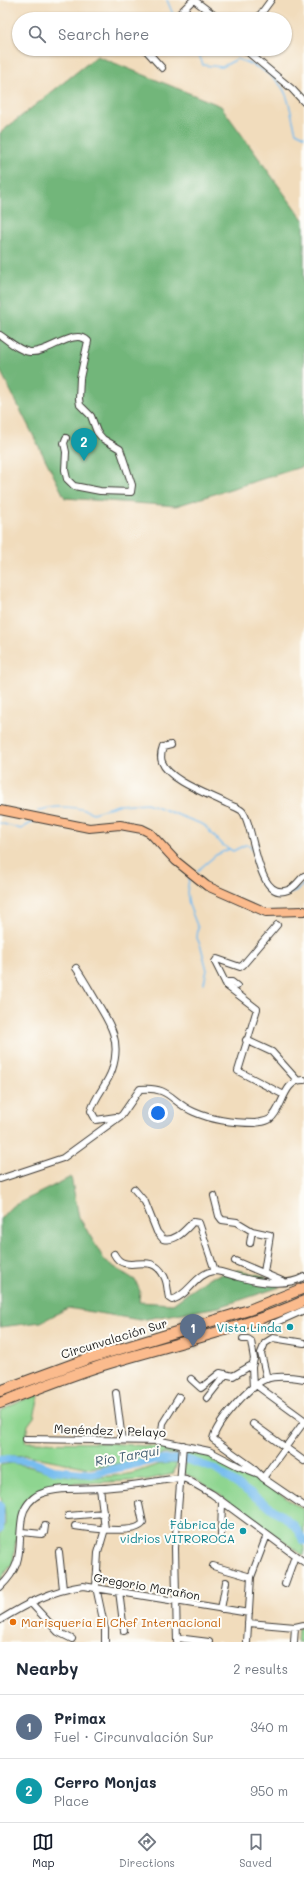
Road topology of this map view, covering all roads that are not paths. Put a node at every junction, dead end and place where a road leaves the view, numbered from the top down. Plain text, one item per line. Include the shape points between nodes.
1 (193, 0) edge
2 (271, 0) edge
3 (181, 12) edge
4 (209, 12) edge
5 (262, 12) edge
6 (151, 56) edge
7 (252, 56) edge
8 (162, 68) dead end
9 (304, 102) edge
10 (0, 335) edge
11 (66, 438) dead end
12 (171, 745) dead end
13 (0, 810) edge
14 (304, 876) edge
15 (304, 910) edge
16 (277, 925) dead end
17 (76, 968) dead end
18 (225, 982) junction
19 (237, 986) dead end
20 (246, 1040) junction
21 (297, 1080) junction
22 (304, 1080) edge
23 (284, 1095) junction
24 (118, 1117) junction
25 (0, 1179) edge
26 (134, 1189) dead end
27 (214, 1196) dead end
28 (252, 1231) junction
29 (250, 1243) dead end
30 (114, 1254) dead end
31 (235, 1261) dead end
32 (215, 1271) junction
33 (264, 1272) junction
34 (304, 1277) edge
35 (284, 1282) junction
36 (304, 1288) edge
37 (304, 1301) edge
38 (304, 1310) edge
39 (268, 1330) dead end
40 (243, 1339) dead end
41 (304, 1343) edge
42 (252, 1367) junction
43 (226, 1374) junction
44 (190, 1379) dead end
45 (266, 1379) junction
46 (304, 1379) edge
47 (254, 1386) junction
48 (0, 1391) edge
49 (116, 1393) dead end
50 (179, 1396) dead end
51 (207, 1398) dead end
52 (0, 1403) edge
53 (304, 1421) edge
54 (253, 1424) dead end
55 (26, 1438) dead end
56 (122, 1440) junction
57 (161, 1441) junction
58 (182, 1447) junction
59 (284, 1448) junction
60 (304, 1461) edge
61 (261, 1476) junction
62 (180, 1478) junction
63 (100, 1488) junction
64 (222, 1502) junction
65 (139, 1504) dead end
66 (304, 1506) edge
67 (104, 1513) junction
68 (68, 1516) dead end
69 (45, 1526) dead end
70 (75, 1526) dead end
71 (105, 1530) junction
72 (22, 1532) junction
73 (221, 1535) dead end
74 (267, 1535) junction
75 (59, 1552) dead end
76 (295, 1556) junction
77 (304, 1562) edge
78 (213, 1566) dead end
79 (251, 1577) junction
80 (226, 1582) dead end
81 (285, 1584) dead end
82 (0, 1587) edge
83 (96, 1587) junction
84 (63, 1589) junction
85 (118, 1591) junction
86 (30, 1602) junction
87 (176, 1602) junction
88 (221, 1609) junction
89 (249, 1613) junction
90 (0, 1620) edge
91 (248, 1623) junction
92 (304, 1625) edge
93 (295, 1627) junction
94 (124, 1632) dead end
95 (72, 1639) dead end
96 (177, 1640) edge
97 (105, 1642) edge
98 (209, 1642) edge
99 (247, 1642) edge
100 (294, 1642) edge

1 - 3 street
1 - 4 street
2 - 5 street
6 - 8 street
7 - 9 street
10 - 11 street via 30,352 45,350 79,336 88,341 80,378 80,404 91,416 96,432 120,449 132,485 131,492 100,491 74,486 67,479 65,470
12 - 14 street via 163,747 160,755 162,763 172,774 242,811 258,864 270,886 287,891 297,885
13 - 15 main road via 89,828 120,825 142,829 150,833 176,861 207,886 266,912
16 - 18 street via 240,967 216,960
17 - 24 street via 108,1019 116,1044 112,1072 93,1102 91,1111 96,1120
18 - 19 street via 232,982
18 - 20 street via 257,1010
20 - 21 street via 272,1052
20 - 23 street via 238,1071
21 - 22 street
21 - 23 street
23 - 24 street via 277,1111 270,1119 265,1122 247,1122 205,1116 189,1110 161,1090 140,1089
24 - 25 street via 63,1158
26 - 32 street via 145,1202 157,1232 163,1239 172,1239 193,1222 200,1223
27 - 28 street via 222,1220 237,1222
28 - 29 street
28 - 33 street via 270,1235
30 - 32 street via 122,1264 154,1264 164,1275 169,1298 172,1300 178,1298 202,1275
31 - 33 street
32 - 35 street via 245,1279
33 - 35 street
34 - 35 street
36 - 48 highway, Circunvalación Sur via 249,1310 90,1358
37 - 52 highway, Circunvalación Sur via 203,1336 100,1366
38 - 39 street via 273,1324
40 - 42 street via 251,1341 254,1359
41 - 45 street via 273,1338 265,1343 261,1353
42 - 43 street via 233,1376
42 - 47 street
43 - 44 street via 220,1373 201,1388
43 - 51 street
45 - 46 street
45 - 47 street
47 - 53 street
47 - 61 street via 218,1425 213,1439
49 - 56 street
50 - 57 street via 163,1423
53 - 59 street
54 - 59 street
55 - 56 street, Menéndez y Pelayo
56 - 57 street, Menéndez y Pelayo
57 - 58 street, Menéndez y Pelayo
58 - 61 street, Menéndez y Pelayo via 209,1451
58 - 62 street
59 - 60 street
59 - 61 street
61 - 66 street
62 - 63 street
62 - 64 street
62 - 87 street via 175,1548
63 - 67 street
63 - 72 street via 41,1493 26,1506 22,1516
64 - 73 street
64 - 74 street
65 - 71 street via 142,1525
67 - 68 street
67 - 71 street
69 - 72 street via 42,1534
70 - 71 street
71 - 83 street via 98,1553
72 - 82 street via 17,1564
74 - 76 street
74 - 79 street
75 - 84 street
76 - 77 street
76 - 81 street
78 - 79 street
79 - 89 street
80 - 88 street
83 - 84 street, Gregorio Marañon
83 - 85 street, Gregorio Marañon
83 - 97 street via 105,1629
84 - 86 street, Gregorio Marañon
85 - 87 street, Gregorio Marañon
85 - 94 street
86 - 90 street, Gregorio Marañon
86 - 95 street via 58,1632
87 - 88 street, Gregorio Marañon
87 - 96 street
88 - 89 street, Gregorio Marañon
89 - 91 street
91 - 93 street
91 - 99 street
92 - 93 street
93 - 100 street
96 - 98 street

